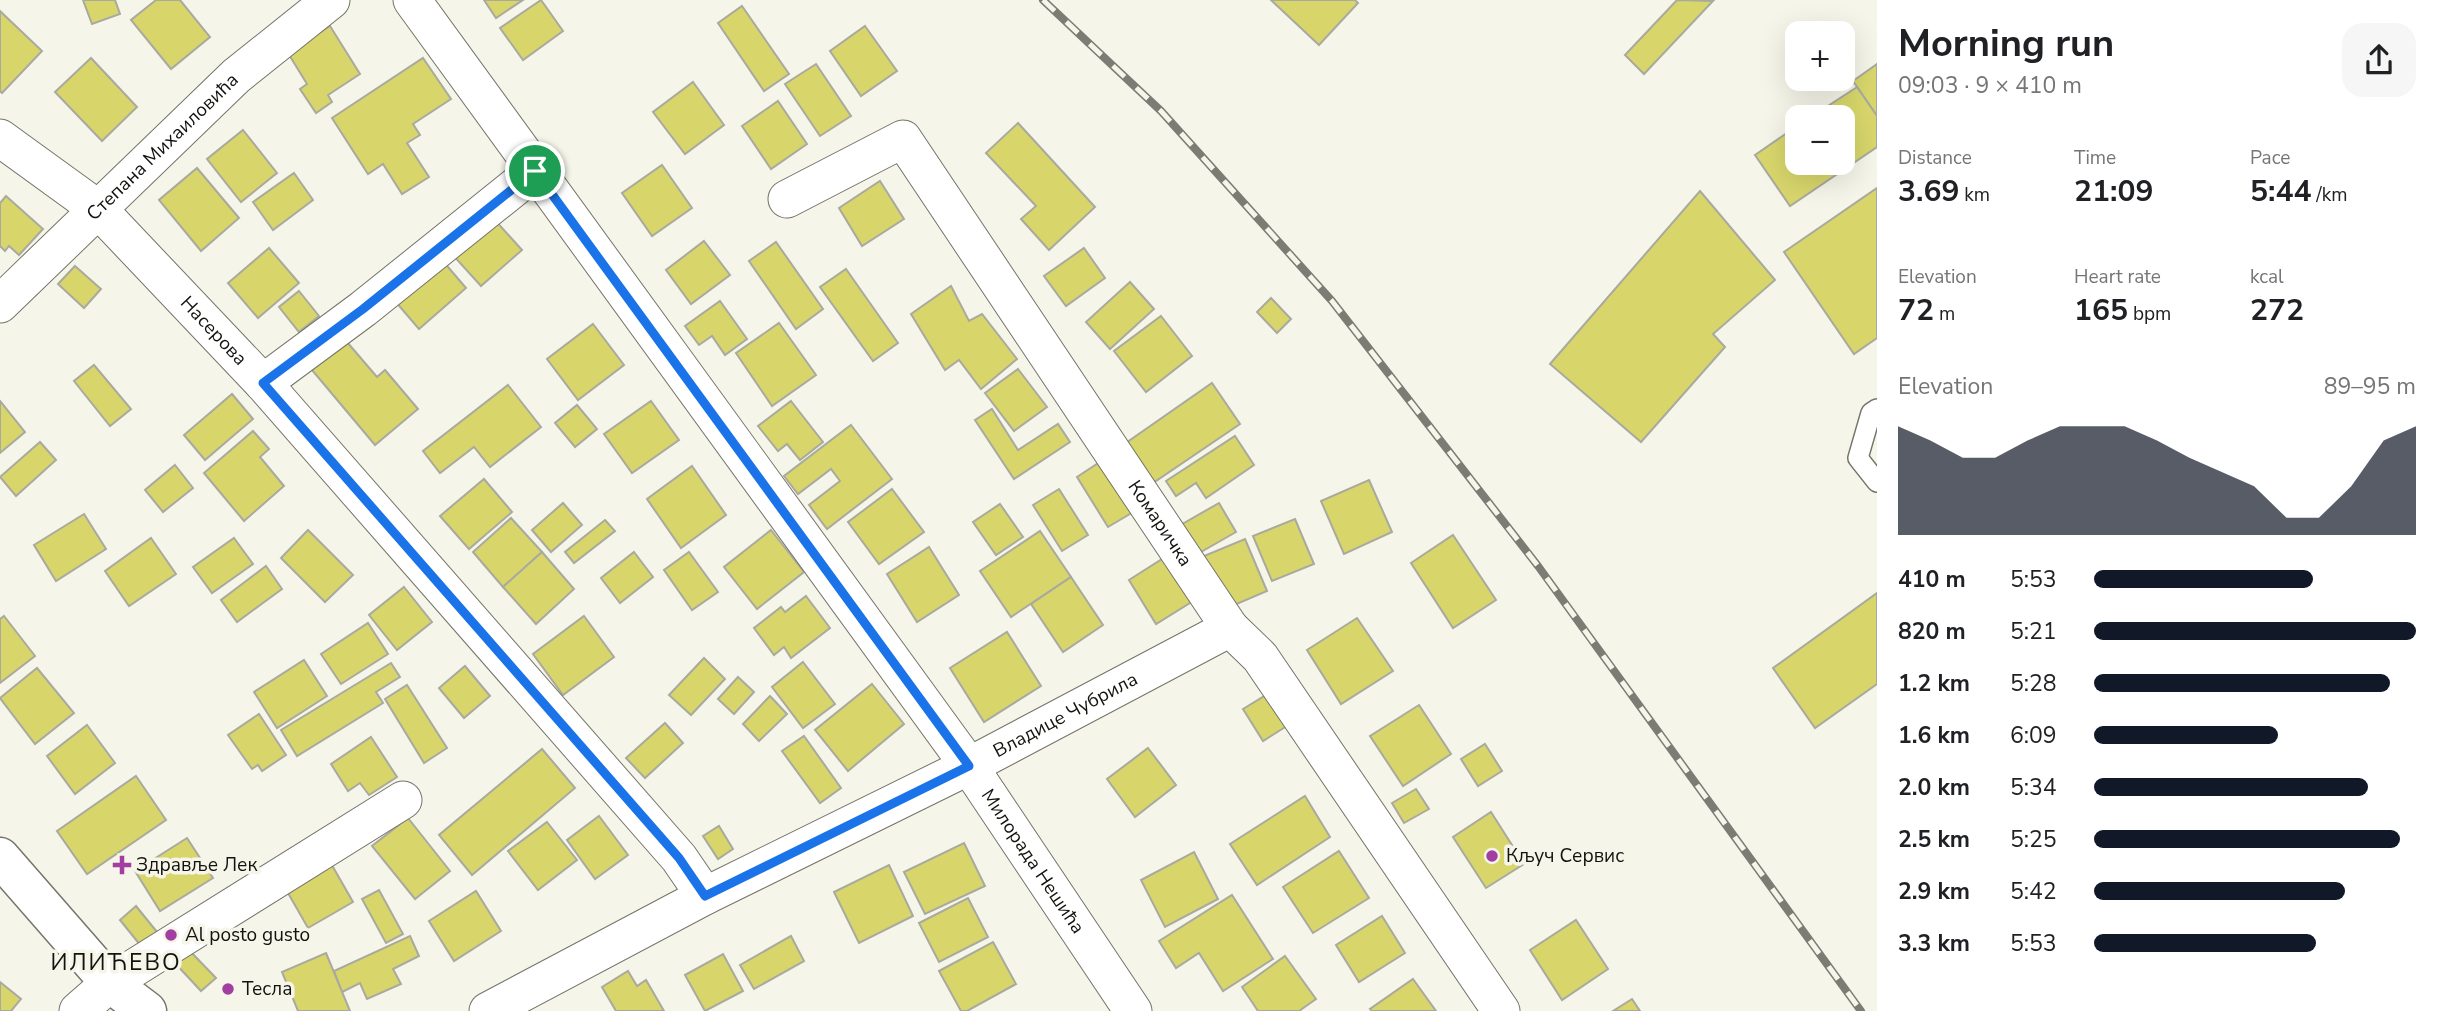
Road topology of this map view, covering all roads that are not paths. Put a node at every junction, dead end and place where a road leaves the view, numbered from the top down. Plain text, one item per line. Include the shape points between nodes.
1 (331, 0) edge
2 (412, 0) edge
3 (0, 138) edge
4 (535, 171) junction
5 (787, 199) dead end
6 (98, 209) junction
7 (0, 304) edge
8 (263, 383) junction
9 (1877, 409) edge
10 (1877, 482) edge
11 (1230, 628) junction
12 (969, 766) junction
13 (403, 800) dead end
14 (0, 857) edge
15 (705, 896) junction
16 (110, 983) junction
17 (78, 1011) edge
18 (147, 1011) edge
19 (488, 1011) edge
20 (1133, 1011) edge
21 (1501, 1011) edge

1 - 6 street, Степана Михаиловића via 236,76
2 - 4 street, Милорада Нешића
3 - 6 street, Насерова
4 - 8 street
4 - 12 street, Милорада Нешића
5 - 11 street, Комаричка via 903,138
6 - 7 street, Степана Михаиловића
6 - 8 street, Насерова
8 - 15 street, Насерова via 679,858
9 - 10 lane via 1871,413 1858,458
11 - 12 street, Владице Чубрила
11 - 21 street, Комаричка via 1260,657
12 - 15 street, Владице Чубрила
12 - 20 street, Милорада Нешића
13 - 16 street
14 - 16 street
15 - 19 street, Владице Чубрила
16 - 17 street
16 - 18 street

